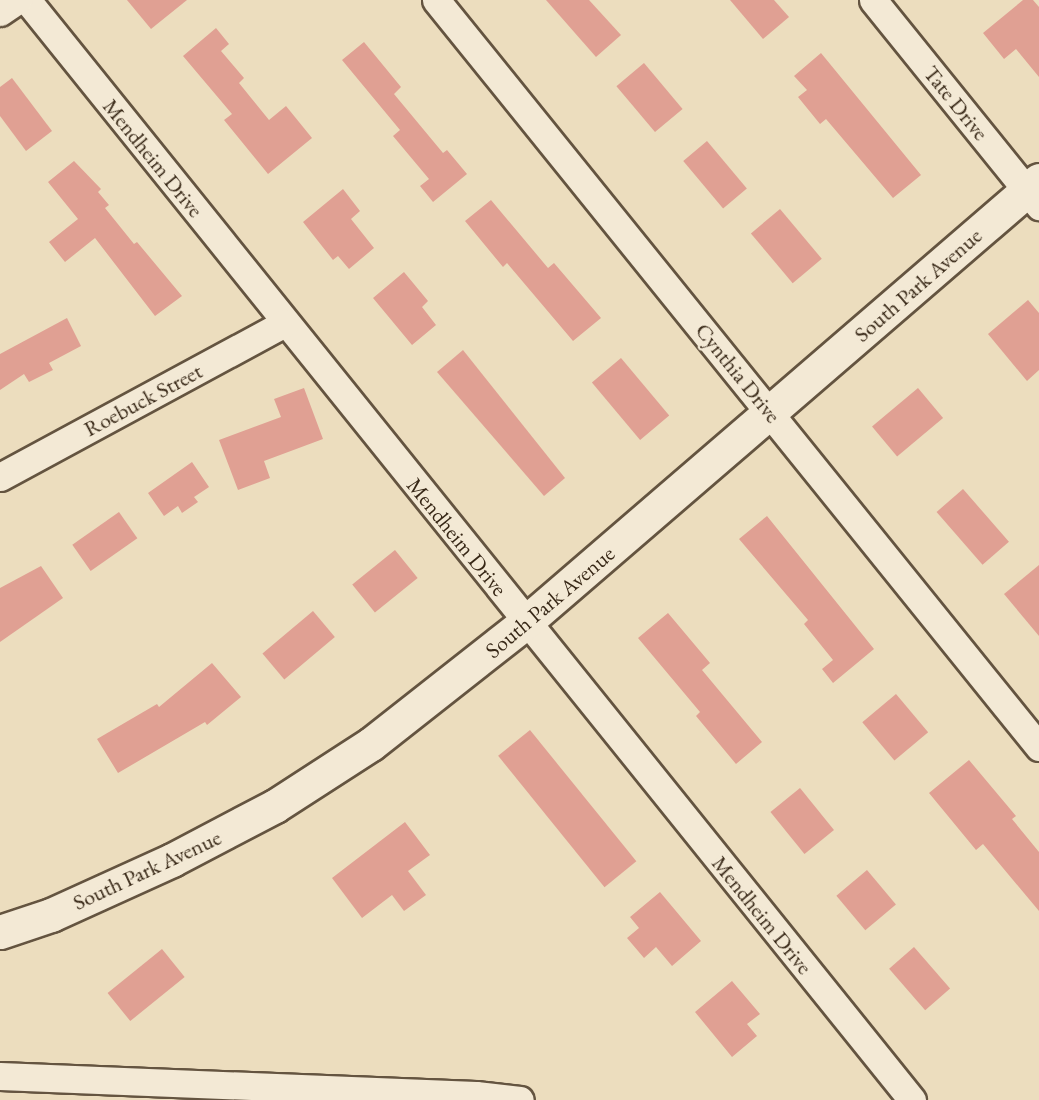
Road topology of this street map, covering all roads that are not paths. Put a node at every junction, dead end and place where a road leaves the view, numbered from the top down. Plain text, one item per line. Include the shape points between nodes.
1 (18, 0) edge
2 (27, 0) edge
3 (436, 0) edge
4 (873, 0) edge
5 (0, 12) edge
6 (1035, 192) edge
7 (285, 323) junction
8 (770, 413) junction
9 (0, 477) edge
10 (526, 622) junction
11 (1039, 747) edge
12 (0, 932) edge
13 (0, 1076) edge
14 (519, 1100) edge
15 (912, 1100) edge

1 - 5 street
2 - 7 street, Mendheim Drive
3 - 8 street, Cynthia Drive
4 - 6 street, Tate Drive
6 - 8 street, South Park Avenue
7 - 9 street, Roebuck Street
7 - 10 street, Mendheim Drive
8 - 10 street, South Park Avenue
8 - 11 street, Cynthia Drive
10 - 12 street, South Park Avenue via 371,744 275,806 114,887
10 - 15 street, Mendheim Drive
13 - 14 street

